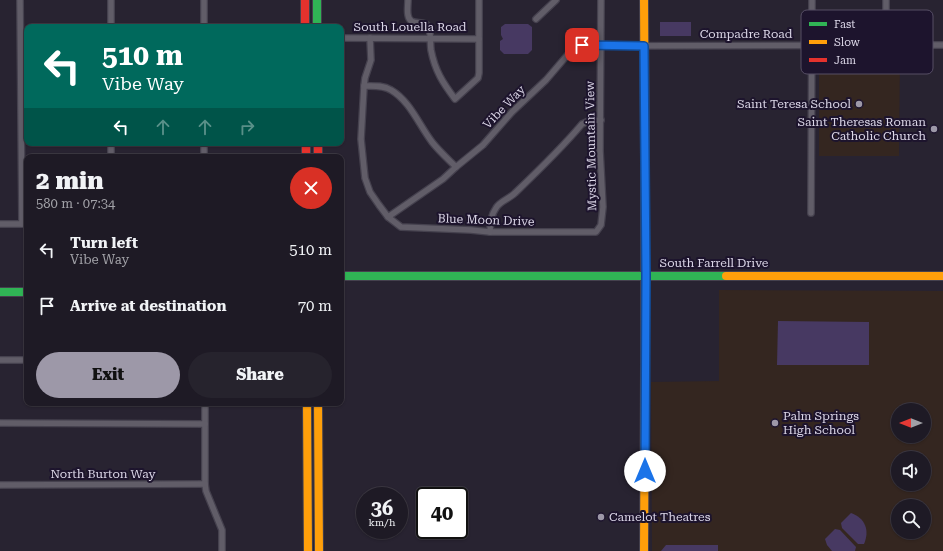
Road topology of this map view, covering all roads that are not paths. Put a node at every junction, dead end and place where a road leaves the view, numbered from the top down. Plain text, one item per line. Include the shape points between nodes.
1 (20, 0) edge
2 (111, 0) edge
3 (204, 0) edge
4 (305, 0) edge
5 (317, 0) edge
6 (408, 0) edge
7 (480, 0) edge
8 (556, 0) edge
9 (601, 0) edge
10 (644, 0) edge
11 (536, 19) dead end
12 (111, 24) edge
13 (204, 24) edge
14 (305, 24) edge
15 (317, 24) edge
16 (344, 38) edge
17 (370, 38) junction
18 (430, 38) junction
19 (479, 39) junction
20 (601, 45) junction
21 (801, 45) edge
22 (933, 45) edge
23 (943, 45) edge
24 (644, 46) junction
25 (812, 74) edge
26 (364, 86) junction
27 (600, 120) junction
28 (456, 167) junction
29 (811, 213) dead end
30 (388, 217) junction
31 (0, 224) edge
32 (24, 224) edge
33 (490, 232) junction
34 (587, 232) joint
35 (646, 275) junction
36 (344, 276) edge
37 (943, 276) edge
38 (0, 292) edge
39 (24, 292) edge
40 (0, 360) edge
41 (24, 360) edge
42 (205, 406) edge
43 (307, 406) edge
44 (318, 406) edge
45 (0, 423) edge
46 (205, 424) junction
47 (205, 484) junction
48 (0, 485) edge
49 (222, 551) edge
50 (308, 551) edge
51 (319, 551) edge
52 (644, 551) edge

1 - 32 street
2 - 12 street
3 - 13 street
4 - 14 street
5 - 15 street
6 - 18 street via 410,21 427,25 430,29
7 - 19 street
8 - 11 street
9 - 20 street, Mystic Mountain View
10 - 24 street
16 - 17 street, South Louella Road
17 - 18 street, South Louella Road
17 - 26 street via 371,60 364,78
18 - 19 street, South Louella Road
18 - 19 street via 442,81 456,99 478,78
20 - 24 street, Vibe Way
20 - 27 street, Mystic Mountain View
20 - 28 street, Vibe Way via 579,46 570,52 483,145
21 - 24 street, Compadre Road
22 - 23 street, Compadre Road
24 - 35 street
25 - 29 street
26 - 28 street via 379,86 397,94 433,143
26 - 30 street via 361,139 365,178 370,192
27 - 33 street via 582,124 539,171 496,208 490,222
27 - 34 street, Mystic Mountain View via 602,217 601,225 596,232
28 - 30 street, Vibe Way
30 - 33 street, Blue Moon Drive via 401,227
31 - 32 street
33 - 34 street, Blue Moon Drive
35 - 36 street, South Farrell Drive
35 - 37 street, South Farrell Drive
35 - 52 street
38 - 39 street
40 - 41 street
42 - 46 street
43 - 50 street
44 - 51 street
45 - 46 street
46 - 47 street
47 - 48 street, North Burton Way
47 - 49 street via 222,530

